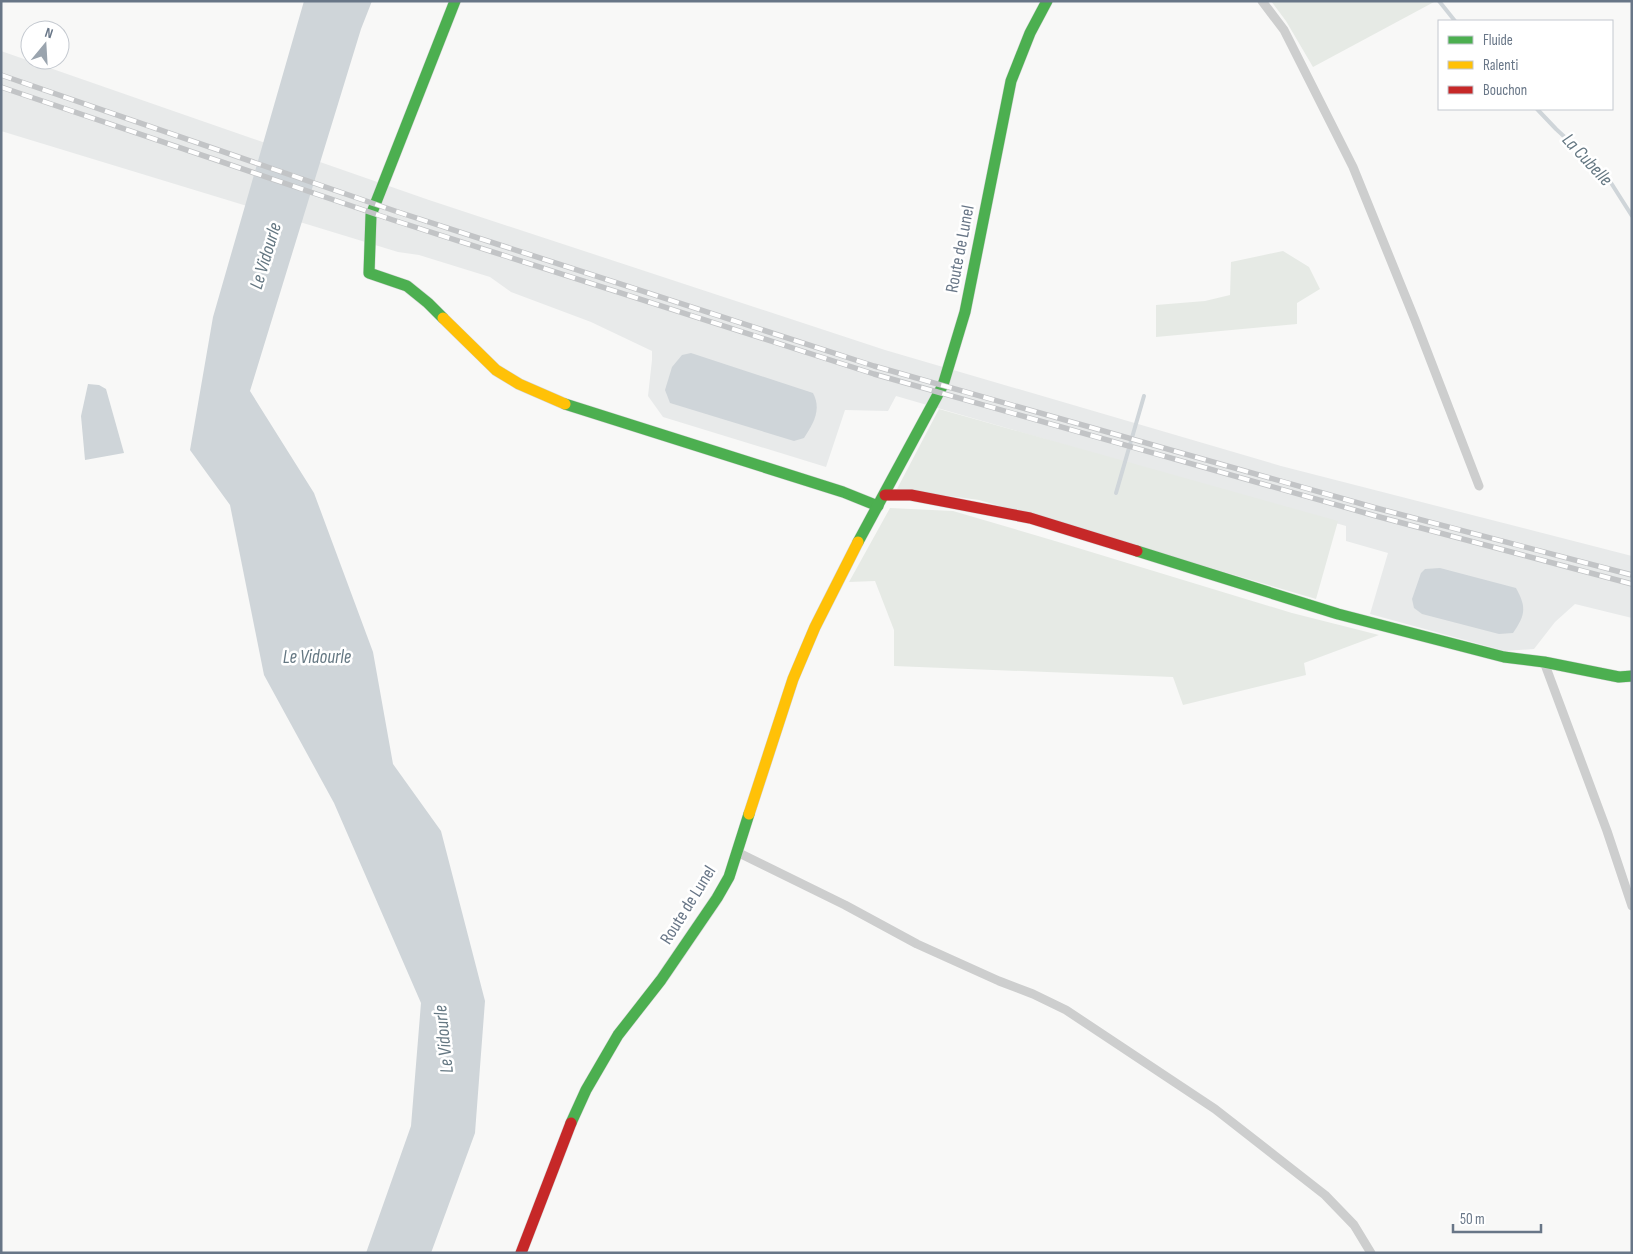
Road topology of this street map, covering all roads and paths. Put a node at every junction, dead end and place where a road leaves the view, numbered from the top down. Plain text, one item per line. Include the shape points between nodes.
1 (455, 1) edge
2 (1047, 1) edge
3 (1262, 1) edge
4 (1478, 486) dead end
5 (885, 495) junction
6 (878, 506) junction
7 (1544, 662) junction
8 (1632, 676) edge
9 (738, 852) junction
10 (1632, 906) edge
11 (521, 1253) edge
12 (1371, 1253) edge

1 - 6 street via 371,215 369,273 407,286 496,370 556,401
2 - 5 street, Route de Lunel via 1011,81 965,312 943,385
3 - 4 street via 1284,30 1353,166
5 - 6 street, Route de Lunel
5 - 7 street via 942,500 1030,518 1338,614 1504,658
6 - 9 street, Route de Lunel via 793,679
7 - 8 street via 1619,677
7 - 10 street
9 - 11 street, Route de Lunel via 717,898 661,980 618,1035 586,1090
9 - 12 street via 917,944 1066,1010 1215,1109 1318,1190 1354,1225

